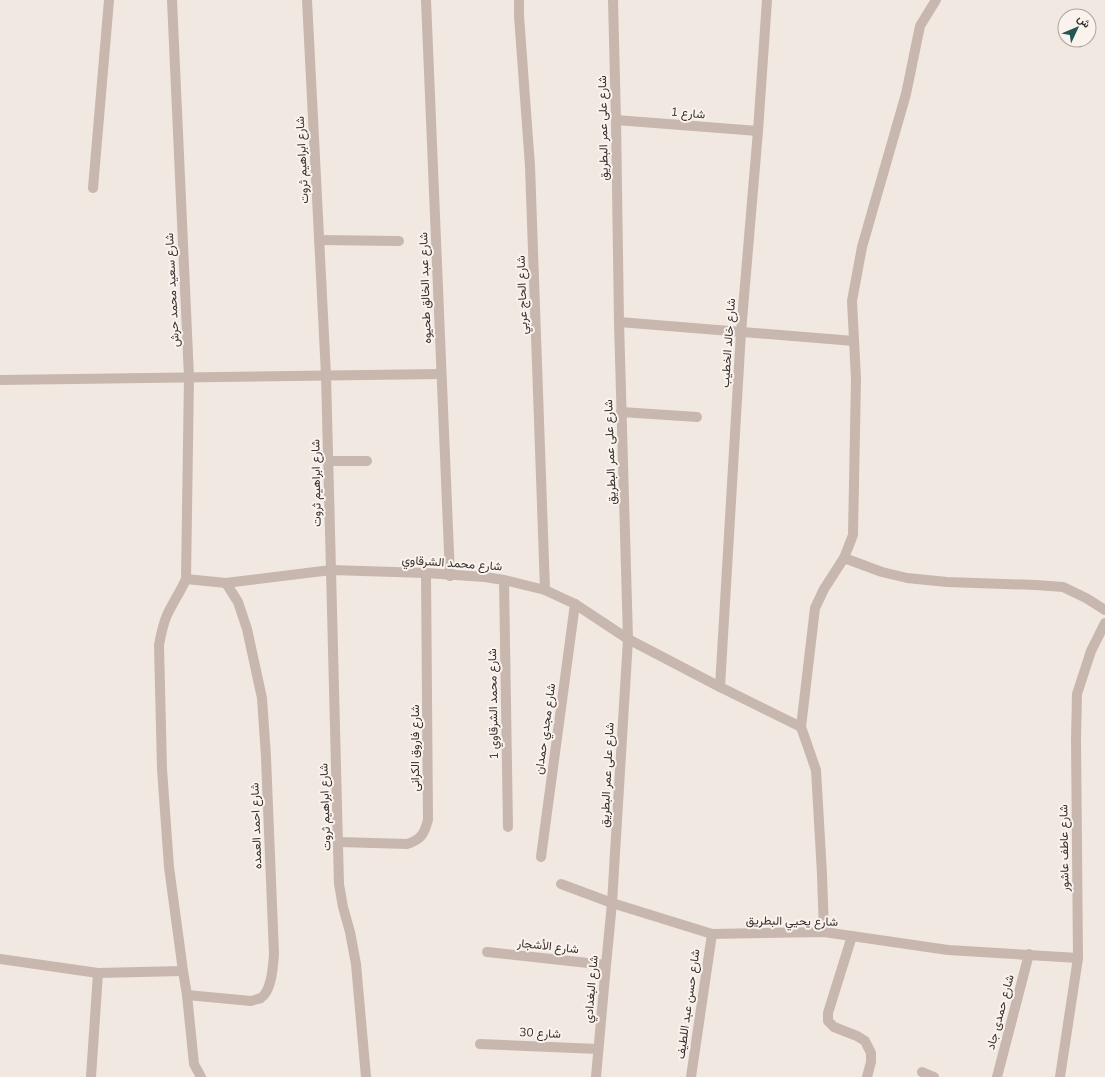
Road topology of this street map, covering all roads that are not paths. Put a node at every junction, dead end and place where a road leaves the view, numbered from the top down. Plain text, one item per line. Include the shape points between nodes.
1 (110, 0) edge
2 (172, 0) edge
3 (307, 0) edge
4 (426, 0) edge
5 (519, 0) edge
6 (613, 0) edge
7 (767, 0) edge
8 (936, 0) edge
9 (616, 120) junction
10 (758, 131) junction
11 (93, 188) dead end
12 (319, 240) junction
13 (399, 241) dead end
14 (619, 322) junction
15 (741, 332) junction
16 (854, 341) junction
17 (442, 374) junction
18 (326, 375) junction
19 (189, 377) junction
20 (0, 380) edge
21 (621, 412) junction
22 (697, 417) dead end
23 (328, 461) junction
24 (367, 461) dead end
25 (844, 558) junction
26 (331, 570) junction
27 (426, 573) junction
28 (450, 576) junction
29 (186, 579) junction
30 (504, 580) junction
31 (226, 583) junction
32 (545, 590) junction
33 (575, 604) junction
34 (1105, 610) edge
35 (1105, 623) edge
36 (628, 639) junction
37 (720, 687) junction
38 (801, 727) junction
39 (508, 827) dead end
40 (339, 842) junction
41 (541, 857) dead end
42 (562, 884) dead end
43 (612, 903) junction
44 (824, 932) junction
45 (712, 934) junction
46 (852, 936) junction
47 (487, 952) dead end
48 (1029, 954) junction
49 (1078, 958) junction
50 (0, 959) edge
51 (606, 965) junction
52 (183, 971) junction
53 (98, 973) junction
54 (187, 995) junction
55 (480, 1044) dead end
56 (598, 1049) junction
57 (922, 1072) dead end
58 (91, 1077) edge
59 (201, 1077) edge
60 (366, 1077) edge
61 (596, 1077) edge
62 (691, 1077) edge
63 (867, 1077) edge
64 (934, 1077) edge
65 (997, 1077) edge
66 (1060, 1077) edge

1 - 11 street
2 - 19 street, شارع سعيد محمد حرش
3 - 12 street, شارع ابراهيم ثروت
4 - 17 street, شارع عبد الخالق طحيوه
5 - 32 street, شارع الحاج عربي via 530,166
6 - 9 street, شارع على عمر البطريق
7 - 10 street, شارع خالد الخطيب
8 - 16 street via 920,26 906,94 862,247 852,301
9 - 10 street, شارع 1
9 - 14 street, شارع على عمر البطريق
10 - 15 street, شارع خالد الخطيب
12 - 13 street
12 - 18 street, شارع ابراهيم ثروت
14 - 15 street
14 - 21 street, شارع على عمر البطريق
15 - 16 street
15 - 37 street, شارع خالد الخطيب
16 - 25 street via 856,379 853,535
17 - 18 street
17 - 28 street, شارع عبد الخالق طحيوه
18 - 19 street
18 - 23 street, شارع ابراهيم ثروت
19 - 20 street
19 - 29 street, شارع سعيد محمد حرش
21 - 22 street
21 - 36 street, شارع على عمر البطريق
23 - 24 street
23 - 26 street, شارع ابراهيم ثروت
25 - 34 street via 907,578 1063,587
25 - 38 street via 815,608
26 - 27 street, شارع محمد الشرقاوي
26 - 31 street, شارع محمد الشرقاوي
26 - 40 street, شارع ابراهيم ثروت
27 - 28 street, شارع محمد الشرقاوي
27 - 40 street, شارع فاروق الكرانى via 428,820 425,832 416,841 407,844
28 - 30 street, شارع محمد الشرقاوي
29 - 31 street, شارع محمد الشرقاوي
29 - 52 street via 167,614 159,645 162,769 169,867
30 - 32 street, شارع محمد الشرقاوي
30 - 39 street, شارع محمد الشرقاوي 1
31 - 54 street, شارع احمد العمده via 238,602 247,629 262,698 274,954 268,988 261,997 251,1001
32 - 33 street, شارع محمد الشرقاوي
33 - 36 street, شارع محمد الشرقاوي
33 - 41 street, شارع مجدي حمدان
35 - 49 street, شارع عاطف عاشور via 1091,652 1077,694
36 - 37 street, شارع محمد الشرقاوي
36 - 43 street, شارع على عمر البطريق
37 - 38 street, شارع محمد الشرقاوي
38 - 44 street via 816,770
40 - 60 street, شارع ابراهيم ثروت via 339,884 356,964
42 - 43 street, شارع يحيي البطريق
43 - 45 street, شارع يحيي البطريق
43 - 51 street, شارع البغدادي
44 - 45 street, شارع يحيي البطريق
44 - 46 street, شارع يحيي البطريق
45 - 62 street, شارع حسن عبد اللطيف
46 - 48 street, شارع يحيي البطريق via 948,950
46 - 63 street via 828,1013 828,1021 834,1027 857,1036 864,1042 871,1053
47 - 51 street, شارع الأشجار
48 - 49 street, شارع يحيي البطريق
48 - 65 street, شارع حمدى جاد
49 - 66 street, شارع عاطف عاشور
50 - 53 street
51 - 56 street, شارع البغدادي
52 - 53 street
52 - 54 street
53 - 58 street
54 - 59 street via 194,1064
55 - 56 street, شارع 30
56 - 61 street, شارع البغدادي
57 - 64 street

